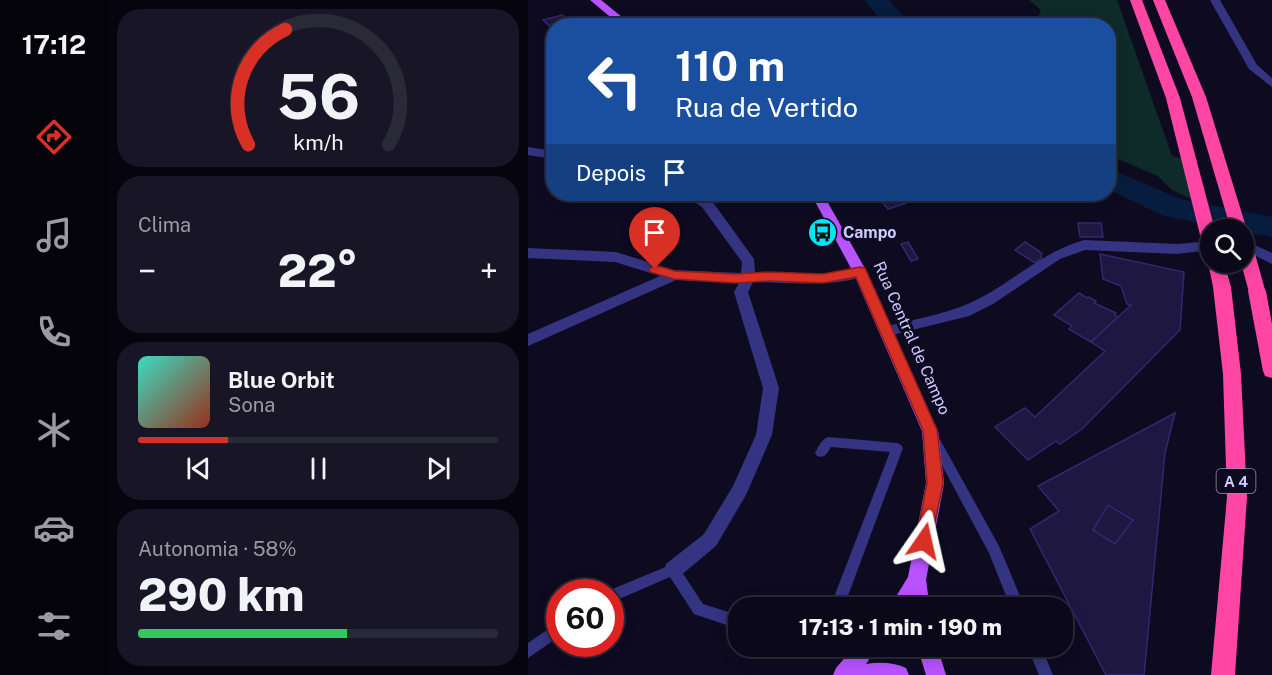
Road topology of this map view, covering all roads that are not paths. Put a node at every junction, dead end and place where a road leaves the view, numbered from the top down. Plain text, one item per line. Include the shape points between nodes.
1 (595, 0) edge
2 (1136, 0) edge
3 (1159, 0) edge
4 (1215, 0) edge
5 (618, 18) edge
6 (1272, 84) edge
7 (528, 151) edge
8 (546, 154) edge
9 (701, 201) edge
10 (821, 201) edge
11 (1204, 219) edge
12 (1236, 219) edge
13 (1200, 246) edge
14 (1254, 249) edge
15 (528, 253) edge
16 (1272, 259) edge
17 (860, 272) junction
18 (1219, 273) edge
19 (1252, 273) edge
20 (674, 275) junction
21 (747, 278) junction
22 (888, 331) junction
23 (530, 336) edge
24 (1272, 371) edge
25 (930, 430) junction
26 (821, 453) dead end
27 (674, 570) junction
28 (917, 580) junction
29 (624, 591) edge
30 (841, 597) edge
31 (905, 597) edge
32 (919, 597) edge
33 (1013, 597) edge
34 (728, 619) edge
35 (546, 638) edge
36 (528, 651) edge
37 (859, 657) edge
38 (930, 657) edge
39 (1039, 657) edge
40 (843, 675) edge
41 (858, 675) edge
42 (899, 675) edge
43 (936, 675) edge
44 (1046, 675) edge
45 (1223, 675) edge

1 - 5 main road
2 - 11 highway via 1173,98
3 - 12 highway via 1199,98
4 - 6 street via 1253,67
7 - 8 street
9 - 21 street via 749,262
10 - 17 main road, Rua Central de Campo
13 - 22 street via 1177,249 1084,245 1055,256 964,312
14 - 16 street
15 - 20 street via 616,257
17 - 21 street via 823,279
17 - 22 main road, Rua Central de Campo
18 - 45 highway, A 4 via 1232,374 1237,497
19 - 24 highway, bridge
20 - 21 street
20 - 23 street
21 - 27 street via 741,292 771,388 765,435 740,490 710,540
22 - 25 main road, Rua Central de Campo
25 - 28 main road, Rua Central de Campo via 935,483
25 - 33 lane via 994,550
26 - 30 lane via 828,442 897,448
27 - 29 lane
27 - 34 lane via 699,609
28 - 31 main road, Rua Central de Campo
28 - 32 main road, Rua Central de Campo
35 - 36 lane
37 - 40 main road
38 - 43 main road
39 - 44 lane
41 - 42 main road

